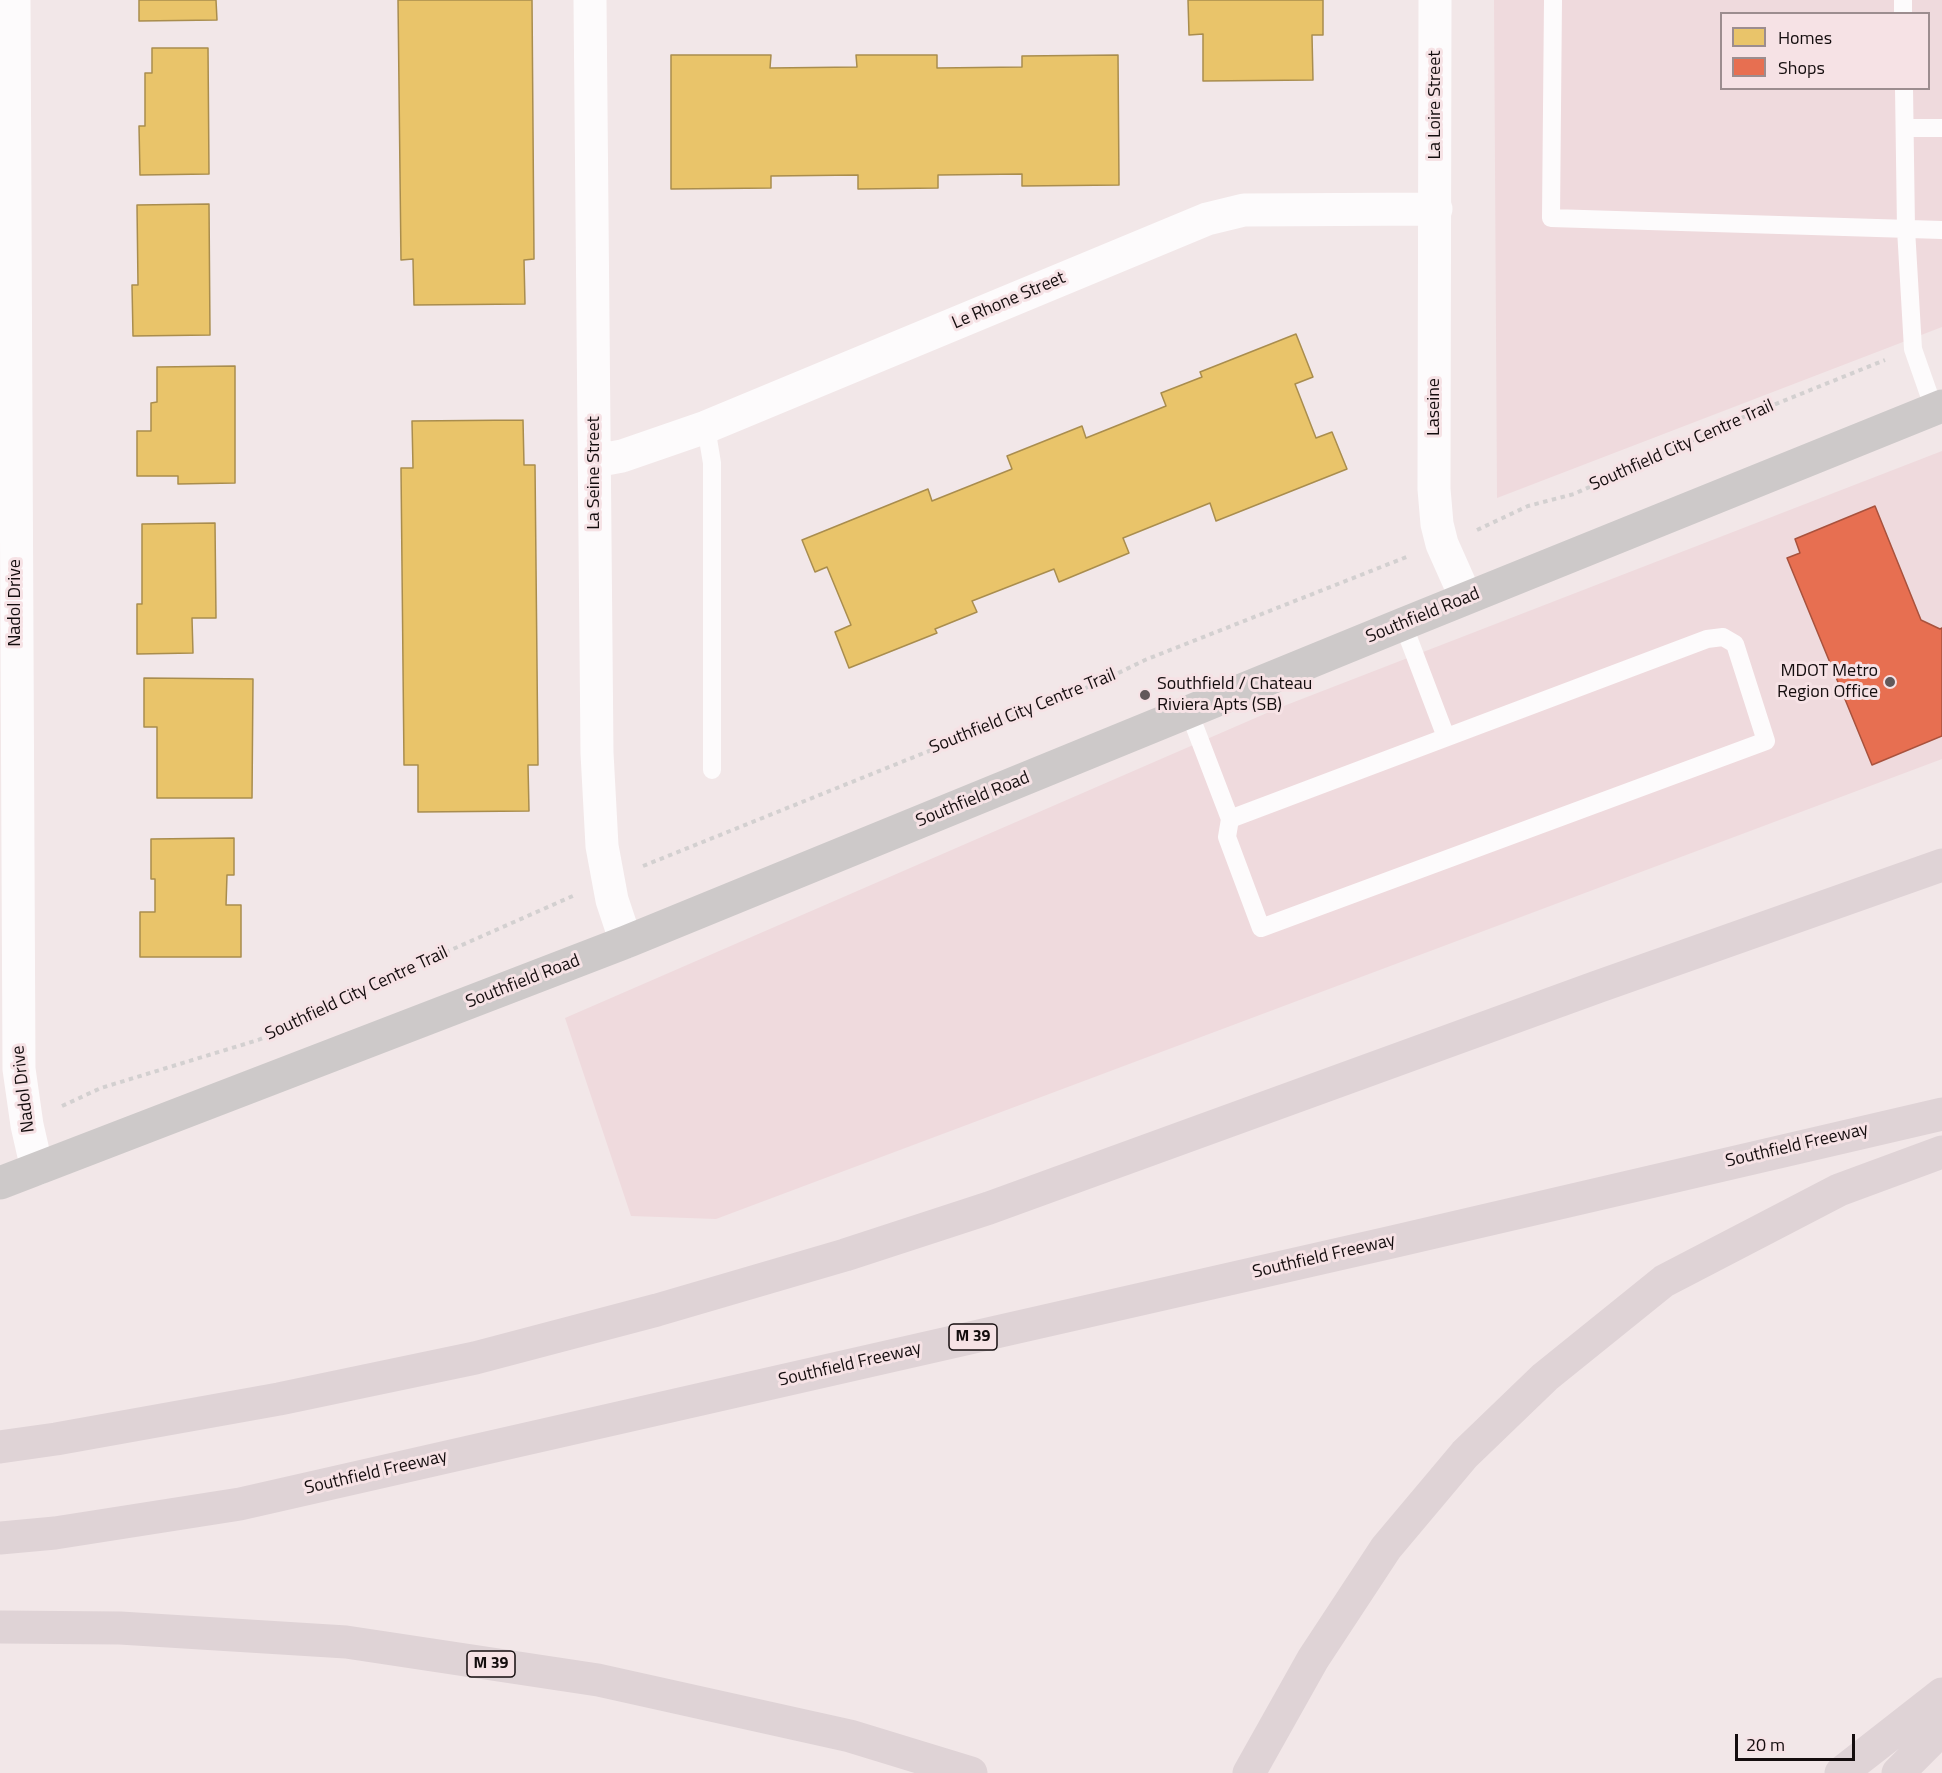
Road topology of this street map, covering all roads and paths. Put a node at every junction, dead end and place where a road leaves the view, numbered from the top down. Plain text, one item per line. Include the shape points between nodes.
1 (14, 0) edge
2 (590, 0) edge
3 (1436, 0) edge
4 (1553, 0) edge
5 (1904, 90) edge
6 (1905, 128) junction
7 (1942, 128) edge
8 (1436, 209) junction
9 (1906, 229) junction
10 (1942, 230) edge
11 (1893, 357) dead end
12 (1938, 408) edge
13 (706, 427) junction
14 (595, 461) junction
15 (1471, 532) dead end
16 (1398, 560) dead end
17 (1466, 598) junction
18 (1403, 624) junction
19 (1189, 711) junction
20 (1446, 737) junction
21 (712, 770) dead end
22 (1230, 819) junction
23 (648, 864) dead end
24 (1942, 865) edge
25 (575, 894) dead end
26 (626, 942) junction
27 (66, 1103) dead end
28 (1942, 1114) edge
29 (1942, 1152) edge
30 (37, 1169) junction
31 (0, 1183) edge
32 (0, 1447) edge
33 (0, 1538) edge
34 (0, 1627) edge
35 (1942, 1694) edge
36 (1942, 1729) edge
37 (1255, 1762) edge
38 (971, 1773) edge
39 (1841, 1773) edge
40 (1898, 1773) edge

1 - 30 street, Nadol Drive via 19,1069
2 - 14 street, La Seine Street
3 - 8 street, La Loire Street
4 - 9 lane via 1551,218
5 - 6 lane
6 - 7 lane
6 - 9 lane
8 - 13 street, Le Rhone Street via 1244,210 1207,219
8 - 17 street, Laseine via 1434,489 1442,544
9 - 10 lane
9 - 12 lane via 1913,349
11 - 15 path, Southfield City Centre Trail via 1741,418 1574,494 1528,506
12 - 17 main road, Southfield Road
13 - 14 street, Le Rhone Street via 622,456
13 - 21 lane via 712,463
14 - 26 street, La Seine Street via 597,753 602,846 612,900
16 - 23 path, Southfield City Centre Trail
17 - 18 main road, Southfield Road
18 - 19 main road, Southfield Road
18 - 20 lane
19 - 22 lane
19 - 26 main road, Southfield Road
20 - 22 lane
20 - 22 lane via 1707,639 1723,637 1735,644 1766,741 1261,928 1227,837
24 - 32 highway via 988,1208 834,1258 475,1358 279,1399
25 - 27 path, Southfield City Centre Trail via 383,980 304,1021
26 - 30 main road, Southfield Road
28 - 33 highway, Southfield Freeway / M 39 via 240,1504
29 - 37 highway via 1839,1190 1664,1281 1545,1377 1465,1454 1386,1548 1313,1659
30 - 31 main road, Southfield Road
34 - 38 highway, M 39 via 120,1628 346,1642 587,1678 850,1736
35 - 39 highway
36 - 40 highway

